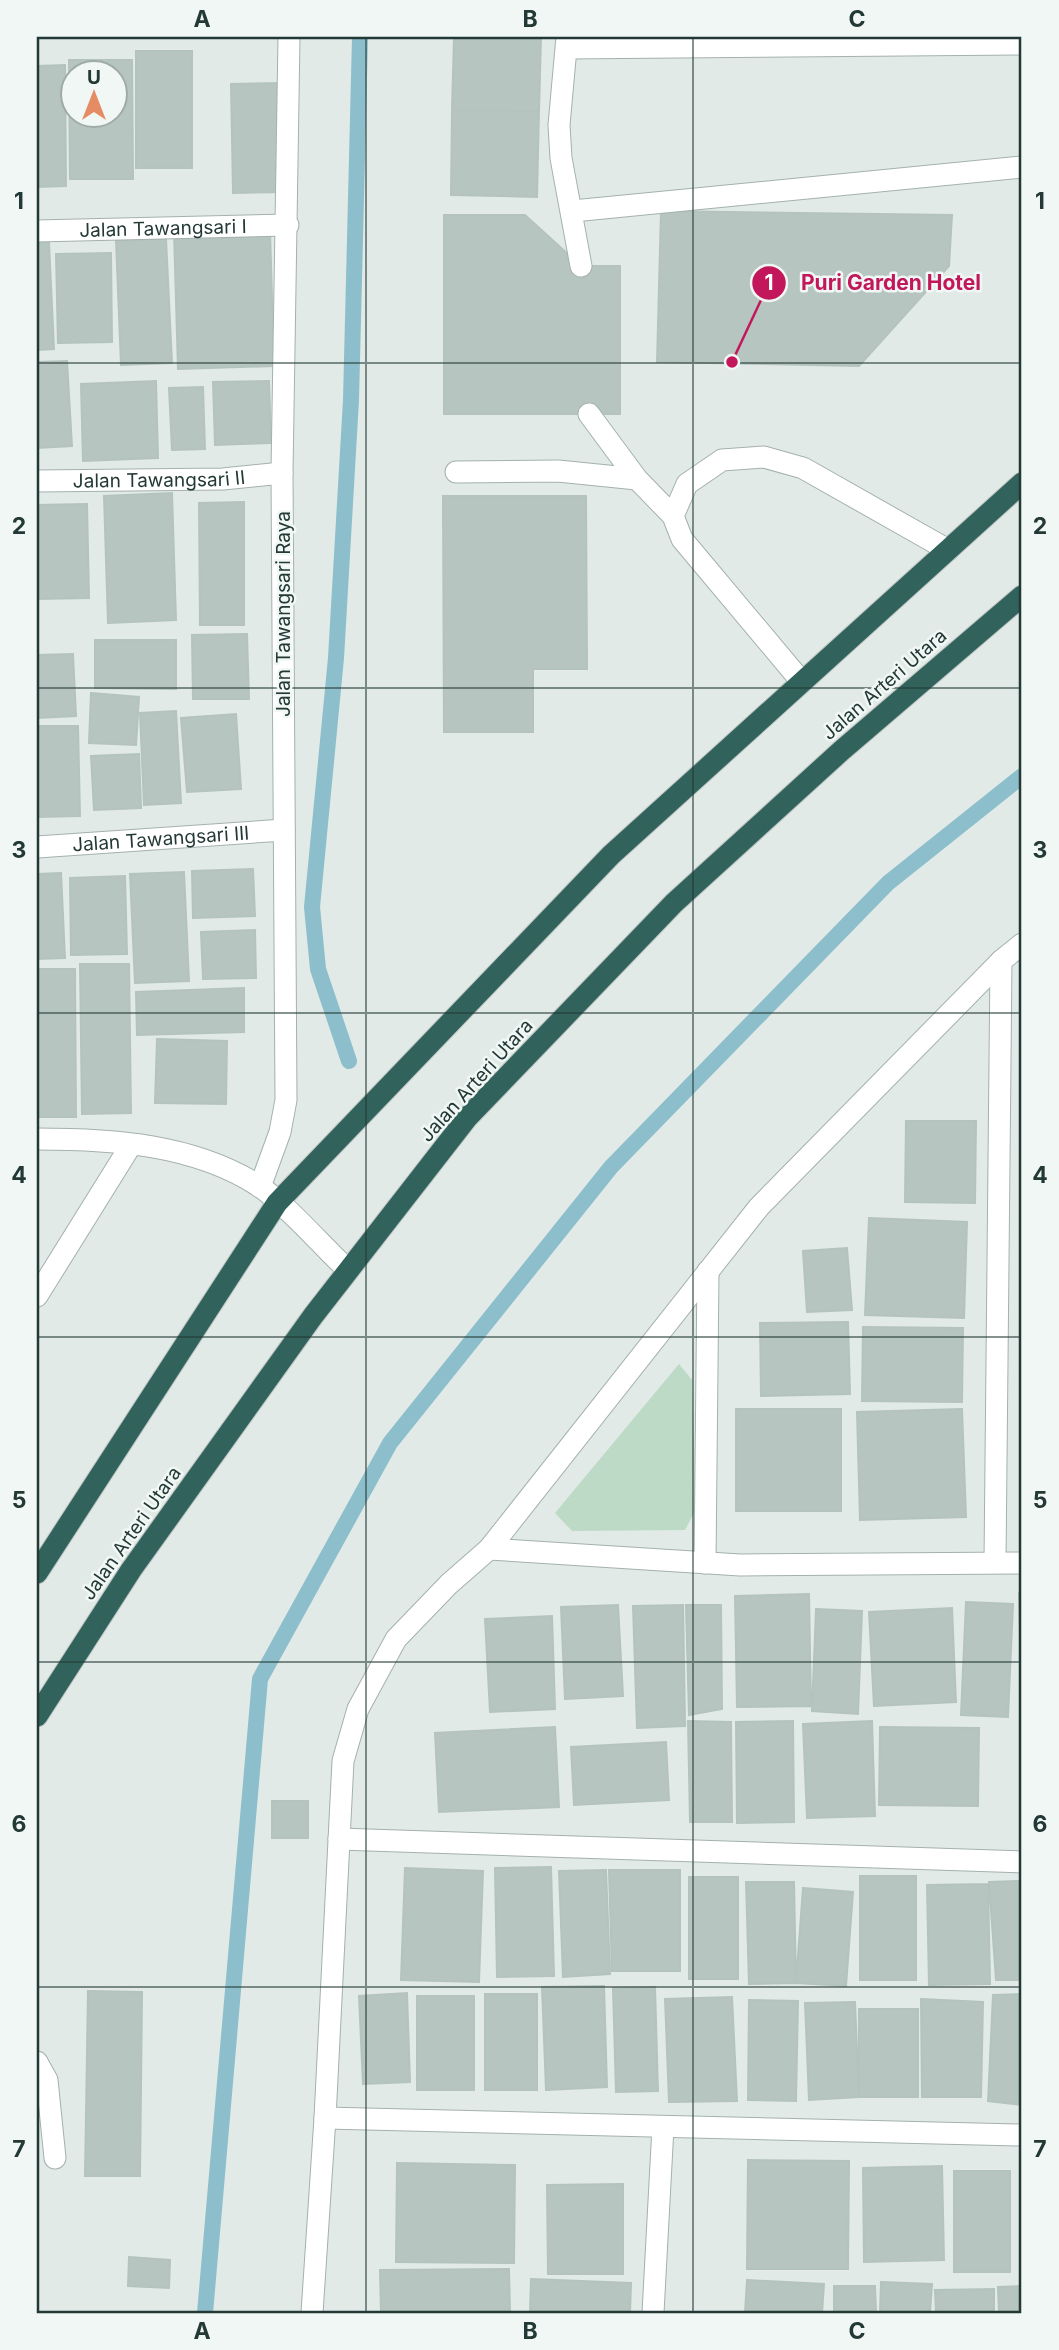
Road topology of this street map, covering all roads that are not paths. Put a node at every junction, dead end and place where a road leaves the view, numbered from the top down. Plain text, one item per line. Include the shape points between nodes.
1 (289, 37) edge
2 (567, 42) edge
3 (1022, 44) edge
4 (1022, 167) edge
5 (573, 211) junction
6 (288, 225) junction
7 (37, 231) edge
8 (581, 266) dead end
9 (589, 414) dead end
10 (456, 472) dead end
11 (282, 473) junction
12 (637, 479) junction
13 (37, 481) edge
14 (1022, 483) edge
15 (673, 516) junction
16 (948, 550) junction
17 (1022, 596) edge
18 (801, 681) junction
19 (284, 830) junction
20 (37, 847) edge
21 (1022, 944) edge
22 (1001, 961) junction
23 (37, 1139) edge
24 (131, 1145) junction
25 (260, 1187) junction
26 (277, 1203) junction
27 (348, 1270) junction
28 (708, 1271) junction
29 (37, 1296) edge
30 (489, 1549) junction
31 (995, 1562) junction
32 (705, 1563) junction
33 (1022, 1563) edge
34 (37, 1573) edge
35 (37, 1716) edge
36 (339, 1839) junction
37 (1022, 1862) edge
38 (37, 2062) edge
39 (325, 2118) junction
40 (663, 2127) junction
41 (1022, 2135) edge
42 (55, 2158) dead end
43 (312, 2313) edge
44 (653, 2313) edge

1 - 6 street, Jalan Tawangsari Raya
2 - 3 street
2 - 5 street via 559,125
4 - 5 street
5 - 8 street
6 - 7 street, Jalan Tawangsari I
6 - 11 street, Jalan Tawangsari Raya
9 - 12 street
10 - 12 street via 558,471
11 - 13 street, Jalan Tawangsari II via 223,479
11 - 19 street, Jalan Tawangsari Raya
12 - 15 street
14 - 16 highway
15 - 16 street via 687,484 722,460 764,457 803,468
15 - 18 street via 698,561
16 - 18 highway
17 - 27 highway, Jalan Arteri Utara via 841,751 674,903 467,1118
18 - 26 highway via 611,855
19 - 20 street, Jalan Tawangsari III
19 - 25 street, Jalan Tawangsari Raya via 286,1100
21 - 22 street
22 - 28 street via 759,1206
22 - 31 street
23 - 24 street
24 - 25 street via 171,1149 210,1161
24 - 29 street
25 - 26 street
26 - 27 street
26 - 34 highway
27 - 35 highway, Jalan Arteri Utara via 131,1570
28 - 30 street
28 - 32 street
30 - 32 street
30 - 36 street via 396,1639 358,1709 343,1760
31 - 32 street
31 - 33 street
36 - 37 street
36 - 39 street
38 - 42 street via 47,2080
39 - 40 street
39 - 43 street
40 - 41 street
40 - 44 street

